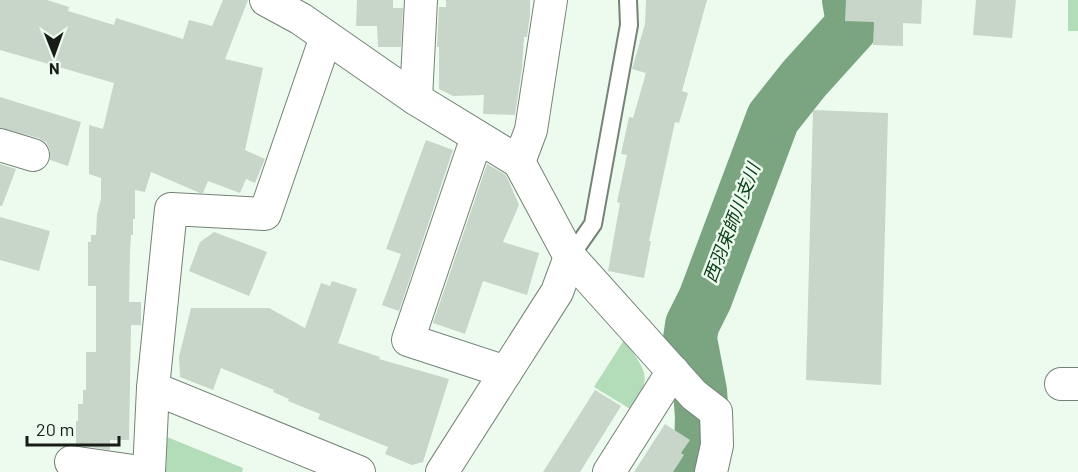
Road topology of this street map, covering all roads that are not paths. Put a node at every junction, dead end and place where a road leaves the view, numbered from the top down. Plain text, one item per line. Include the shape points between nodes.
1 (267, 0) edge
2 (421, 0) edge
3 (551, 0) edge
4 (628, 0) edge
5 (326, 38) junction
6 (416, 99) junction
7 (477, 137) junction
8 (0, 145) edge
9 (33, 155) dead end
10 (519, 162) junction
11 (570, 257) junction
12 (673, 371) junction
13 (506, 372) junction
14 (153, 388) junction
15 (71, 462) dead end
16 (140, 472) edge
17 (149, 472) edge
18 (359, 472) edge
19 (442, 472) edge
20 (609, 472) edge
21 (711, 472) edge

1 - 5 street
2 - 6 street
3 - 10 street via 531,130
4 - 11 lane via 629,25 593,224
5 - 6 street
5 - 14 street via 265,214 171,209
6 - 7 street
7 - 10 street
7 - 13 street via 408,340
8 - 9 street
10 - 11 street
11 - 12 street
11 - 13 street via 557,292
12 - 20 street
12 - 21 street via 717,417 717,445
13 - 19 street
14 - 17 street
14 - 18 street
15 - 16 street

